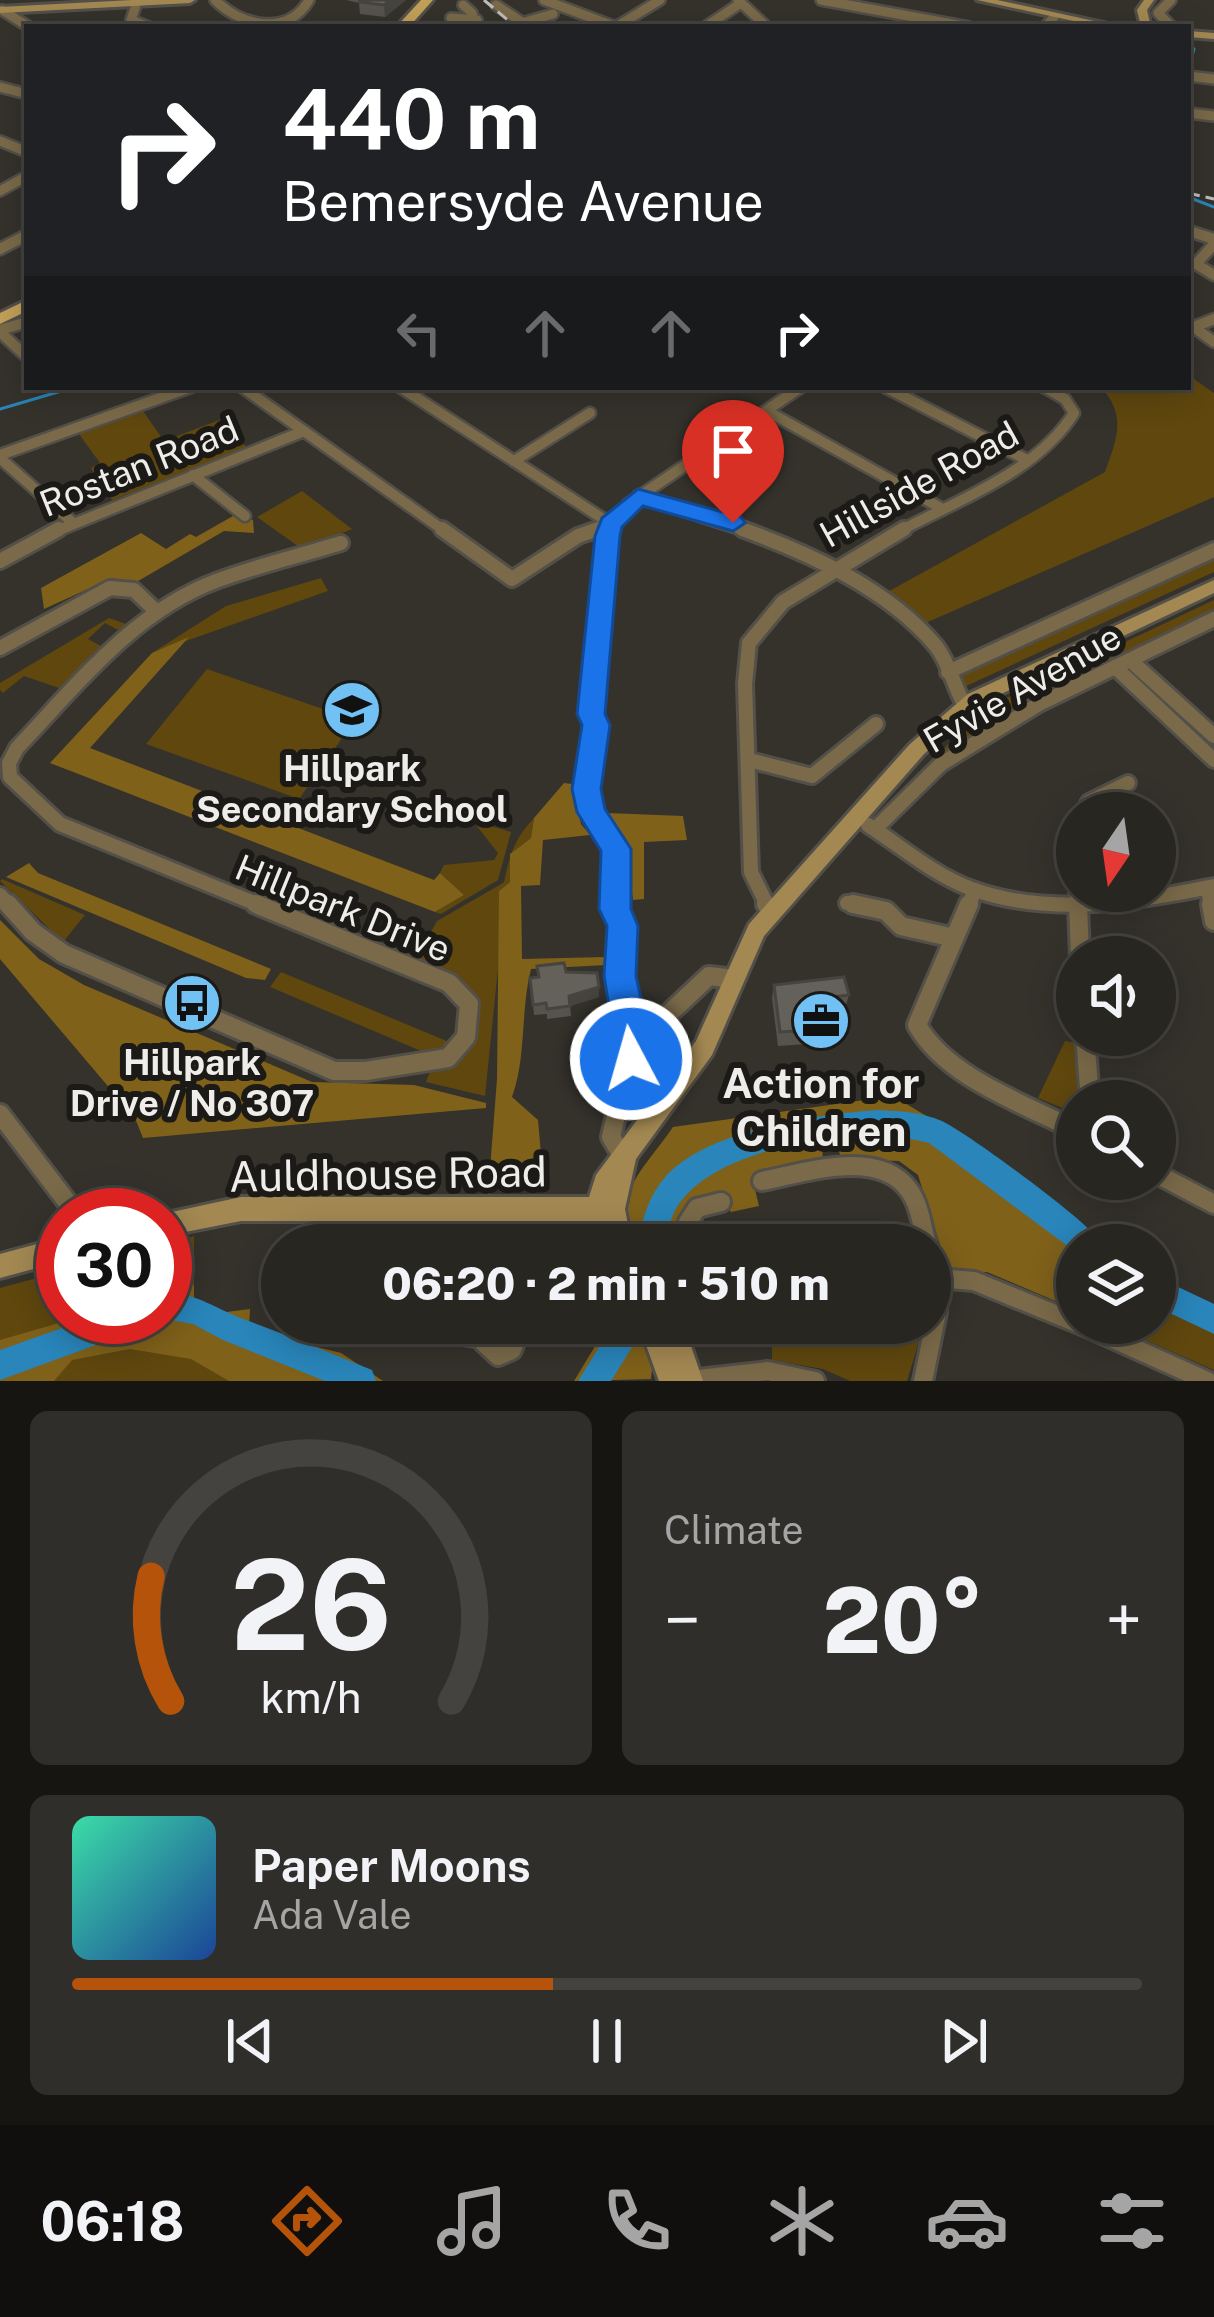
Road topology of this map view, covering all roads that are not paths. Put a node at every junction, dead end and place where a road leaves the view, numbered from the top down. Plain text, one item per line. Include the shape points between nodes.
1 (190, 0) edge
2 (215, 0) edge
3 (310, 0) edge
4 (427, 0) edge
5 (544, 0) edge
6 (660, 0) edge
7 (820, 0) edge
8 (982, 0) edge
9 (1171, 0) edge
10 (739, 2) edge
11 (142, 4) edge
12 (526, 4) dead end
13 (1, 10) edge
14 (553, 14) dead end
15 (588, 17) junction
16 (1050, 22) edge
17 (477, 23) edge
18 (141, 24) edge
19 (406, 24) edge
20 (524, 24) edge
21 (528, 24) edge
22 (579, 24) edge
23 (608, 24) edge
24 (621, 24) edge
25 (709, 24) edge
26 (764, 24) edge
27 (938, 24) edge
28 (1169, 24) edge
29 (1214, 241) edge
30 (1214, 275) edge
31 (1214, 320) edge
32 (1191, 325) edge
33 (0, 331) edge
34 (1214, 342) edge
35 (24, 354) edge
36 (182, 390) edge
37 (246, 390) edge
38 (405, 390) edge
39 (797, 390) edge
40 (891, 390) edge
41 (1049, 390) edge
42 (767, 411) junction
43 (590, 413) dead end
44 (304, 431) junction
45 (0, 456) edge
46 (514, 460) junction
47 (1028, 460) junction
48 (193, 475) junction
49 (638, 496) junction
50 (941, 508) junction
51 (244, 516) dead end
52 (72, 522) junction
53 (610, 524) junction
54 (340, 544) dead end
55 (1214, 550) edge
56 (0, 561) edge
57 (829, 568) junction
58 (1214, 586) edge
59 (157, 612) junction
60 (1214, 620) edge
61 (0, 648) edge
62 (1122, 663) junction
63 (948, 672) junction
64 (964, 706) junction
65 (875, 724) dead end
66 (1214, 736) edge
67 (748, 760) junction
68 (1214, 760) edge
69 (1128, 783) dead end
70 (1110, 792) edge
71 (854, 816) junction
72 (875, 829) junction
73 (1211, 887) edge
74 (976, 890) junction
75 (1176, 890) edge
76 (0, 896) edge
77 (1056, 897) edge
78 (847, 903) dead end
79 (770, 910) junction
80 (1214, 921) edge
81 (954, 938) junction
82 (734, 979) junction
83 (630, 1025) junction
84 (0, 1114) edge
85 (1056, 1119) edge
86 (625, 1160) junction
87 (762, 1180) dead end
88 (1176, 1184) edge
89 (56, 1188) edge
90 (722, 1202) dead end
91 (1214, 1204) edge
92 (332, 1208) junction
93 (605, 1210) junction
94 (192, 1219) edge
95 (330, 1224) edge
96 (604, 1224) edge
97 (611, 1224) edge
98 (688, 1224) edge
99 (920, 1224) edge
100 (36, 1256) edge
101 (0, 1266) edge
102 (951, 1280) edge
103 (1056, 1314) edge
104 (659, 1344) edge
105 (677, 1344) edge
106 (930, 1344) edge
107 (1124, 1344) edge
108 (672, 1381) edge
109 (689, 1381) edge
110 (815, 1381) edge
111 (922, 1381) edge
112 (1207, 1381) edge

1 - 11 main road
2 - 3 street via 264,24 296,18
4 - 19 main road
5 - 15 street
6 - 24 street
7 - 27 street
8 - 16 main road
9 - 28 street via 1159,13
10 - 25 street
10 - 26 street
11 - 13 main road
11 - 18 street via 131,20
12 - 20 street via 500,8
14 - 21 street
15 - 22 street
15 - 23 street
17 - 17 street via 460,11
29 - 30 street via 1196,263
31 - 32 street
32 - 34 street
33 - 35 street
36 - 45 street
37 - 44 street
38 - 46 street
39 - 42 street
40 - 47 street
41 - 47 street, Hillside Road via 1071,406 1074,420
42 - 49 street
42 - 50 street
43 - 46 street
44 - 48 street, Rostan Road
44 - 53 street via 512,579
45 - 52 street
46 - 53 street
47 - 50 street, Hillside Road
48 - 51 street
48 - 52 street, Rostan Road
49 - 53 street
49 - 57 street via 733,523
50 - 57 street, Hillside Road
52 - 56 street, Rostan Road
53 - 83 street via 586,789 616,849 620,976
54 - 59 street, Hillpark Drive via 212,583
55 - 63 street
57 - 63 street via 924,635
57 - 67 street, Hillside Road via 765,618 748,645
58 - 64 main road
59 - 61 street via 134,590 110,588
59 - 76 street, Hillpark Drive via 26,738 12,755 10,777 60,824 451,984 469,1004 462,1045 426,1064 318,1067 64,954
60 - 62 street, Fyvie Avenue
62 - 66 street
62 - 68 street
62 - 72 street, Fyvie Avenue via 941,764
63 - 64 street
64 - 71 main road
65 - 67 street via 812,776
67 - 79 street, Hillside Road via 752,882
69 - 70 street
71 - 72 street
71 - 79 main road
72 - 74 street
73 - 75 street
73 - 80 street
74 - 77 street
74 - 81 street
78 - 81 street
79 - 82 main road
81 - 85 street via 918,1033 938,1054
82 - 83 street via 709,976 660,1022
82 - 86 main road via 704,1048
83 - 86 street via 629,1070 611,1129
84 - 89 street
86 - 93 main road
87 - 99 street via 863,1167 889,1173 908,1189
88 - 91 street
90 - 98 street via 697,1208
92 - 93 main road, Auldhouse Road
92 - 94 main road, Auldhouse Road
92 - 95 street
93 - 96 main road
93 - 97 main road
100 - 101 main road
102 - 103 street
104 - 108 main road
105 - 109 main road
106 - 111 street
107 - 112 street
109 - 110 street via 779,1369

